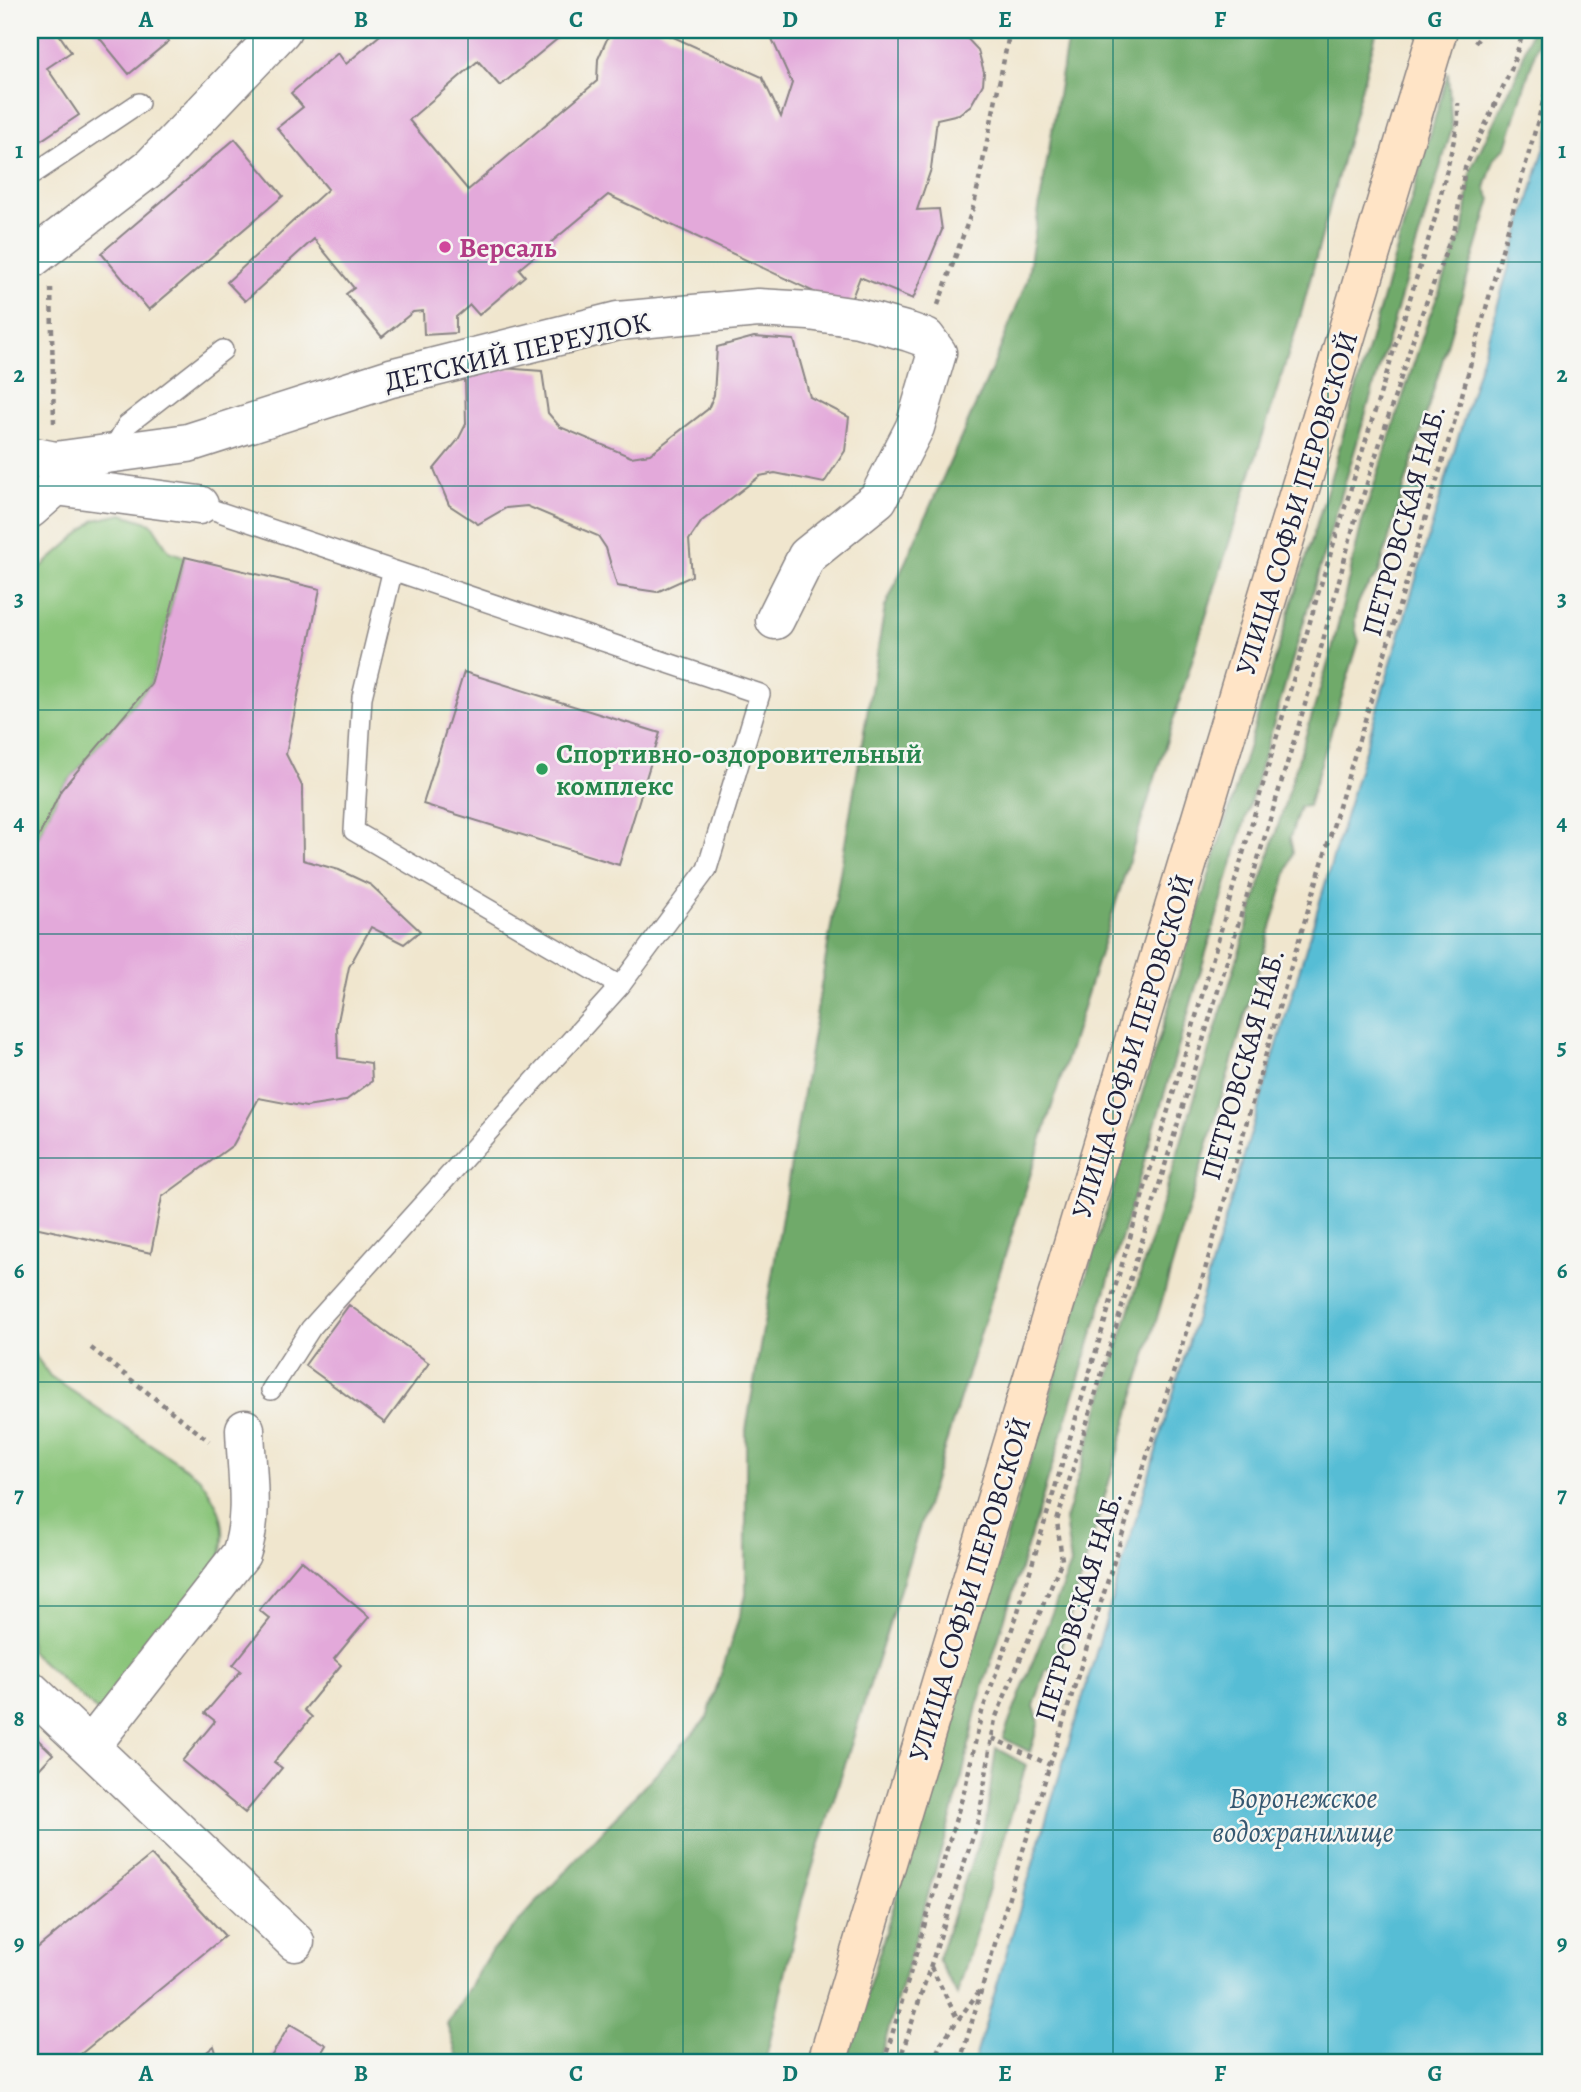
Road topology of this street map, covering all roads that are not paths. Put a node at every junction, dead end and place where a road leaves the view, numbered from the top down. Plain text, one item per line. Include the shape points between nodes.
1 (282, 30) edge
2 (1438, 30) edge
3 (139, 103) dead end
4 (30, 176) edge
5 (40, 253) edge
6 (223, 349) dead end
7 (110, 454) junction
8 (42, 459) edge
9 (199, 505) joint
10 (30, 509) edge
11 (392, 573) junction
12 (775, 620) dead end
13 (620, 986) junction
14 (271, 1390) dead end
15 (244, 1429) dead end
16 (30, 1690) edge
17 (90, 1747) junction
18 (295, 1942) dead end
19 (827, 2062) edge

1 - 5 street via 152,166
2 - 19 main road, УЛИЦА СОФЬИ ПЕРОВСКОЙ
3 - 4 lane
6 - 7 lane via 127,425
7 - 8 street, ДЕТСКИЙ ПЕРЕУЛОК
7 - 12 street, ДЕТСКИЙ ПЕРЕУЛОК via 188,443 391,378 618,321 758,308 858,317 926,338 936,353 919,415 878,499 807,556
9 - 10 street via 56,486
9 - 11 lane
11 - 13 lane via 362,697 354,831
11 - 13 lane via 760,694 707,869
13 - 14 lane via 311,1328
15 - 17 street via 247,1537 240,1554
16 - 17 street
17 - 18 street

